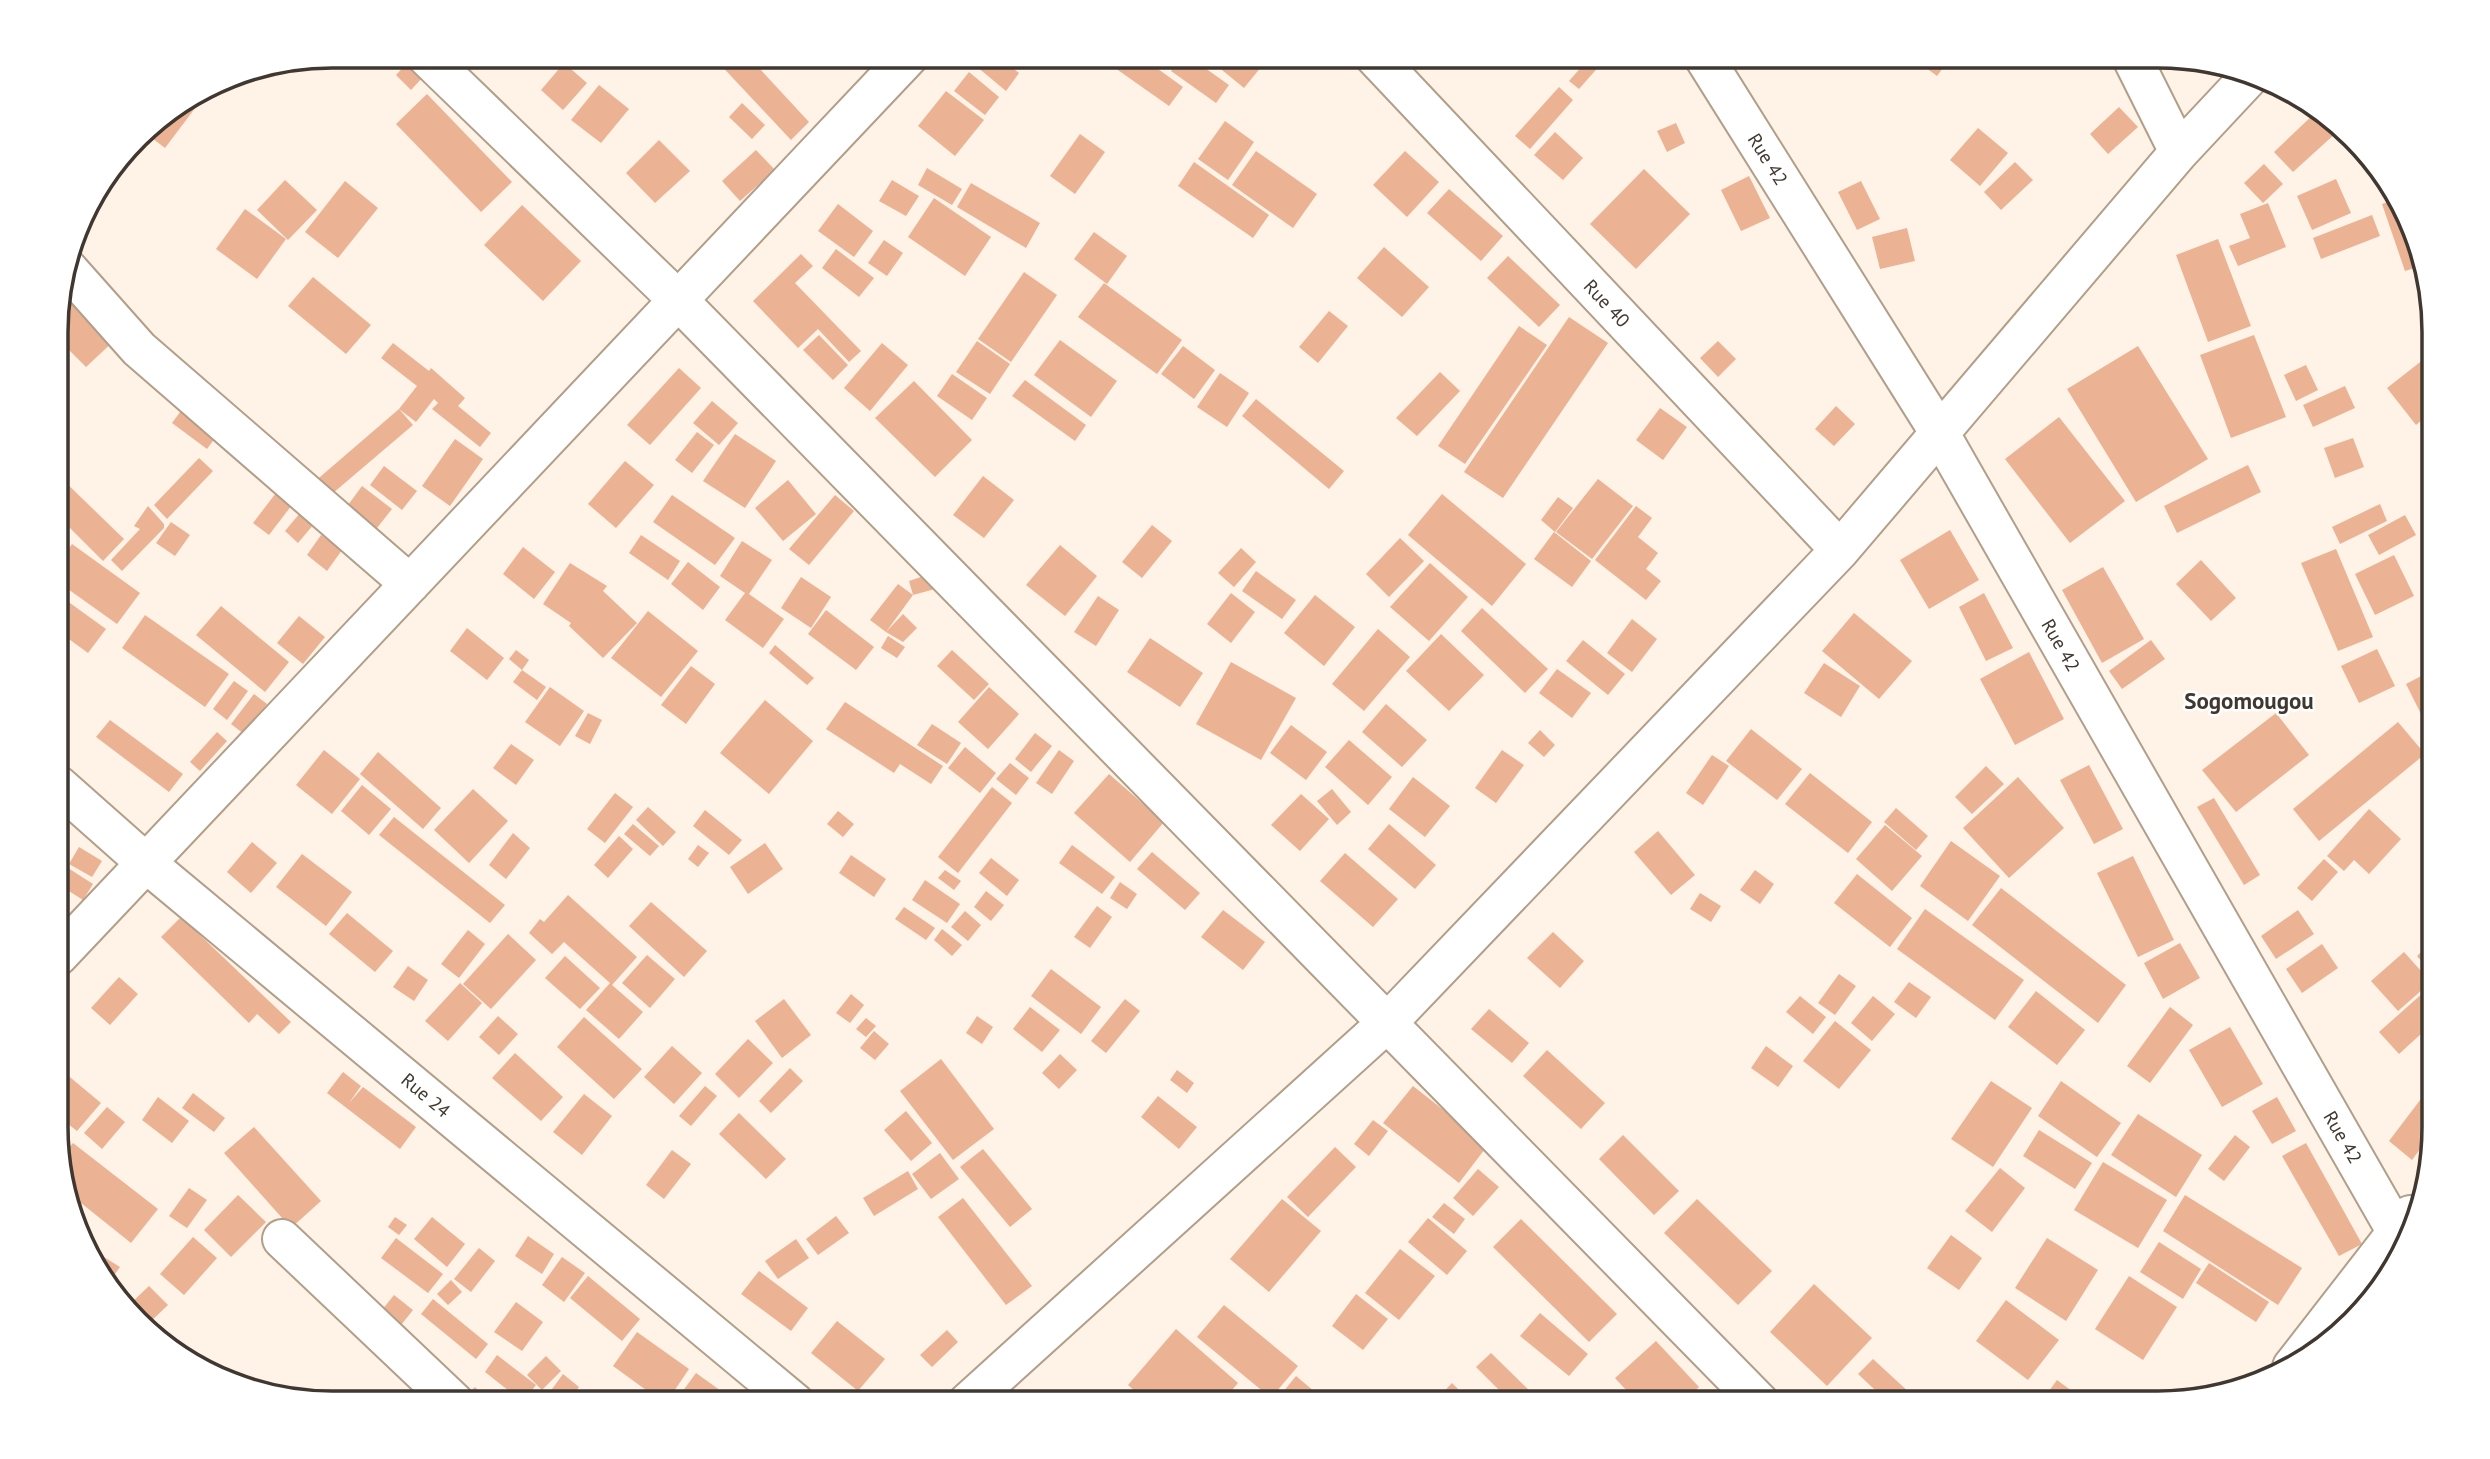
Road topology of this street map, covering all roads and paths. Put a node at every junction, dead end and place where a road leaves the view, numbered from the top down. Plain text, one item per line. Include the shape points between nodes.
1 (438, 68) edge
2 (898, 68) edge
3 (1385, 68) edge
4 (1711, 68) edge
5 (2137, 68) edge
6 (2244, 83) edge
7 (2179, 152) junction
8 (74, 276) edge
9 (679, 301) junction
10 (1939, 432) junction
11 (1840, 550) junction
12 (410, 584) junction
13 (68, 794) edge
14 (146, 863) junction
15 (68, 945) edge
16 (1388, 1022) junction
17 (2403, 1224) edge
18 (282, 1239) dead end
19 (2396, 1239) edge
20 (2316, 1337) edge
21 (442, 1391) edge
22 (781, 1391) edge
23 (980, 1391) edge
24 (1748, 1391) edge

1 - 9 street
2 - 9 street
3 - 11 street, Rue 40
4 - 10 street, Rue 42
5 - 7 street
6 - 7 street
7 - 10 street
8 - 12 street via 139,349
9 - 12 street
9 - 16 street
10 - 11 street
10 - 17 street, Rue 42
11 - 16 street
12 - 14 street
13 - 14 street, Rue 24
14 - 15 street
14 - 22 street, Rue 24
16 - 23 street
16 - 24 street
18 - 21 street
19 - 20 street

